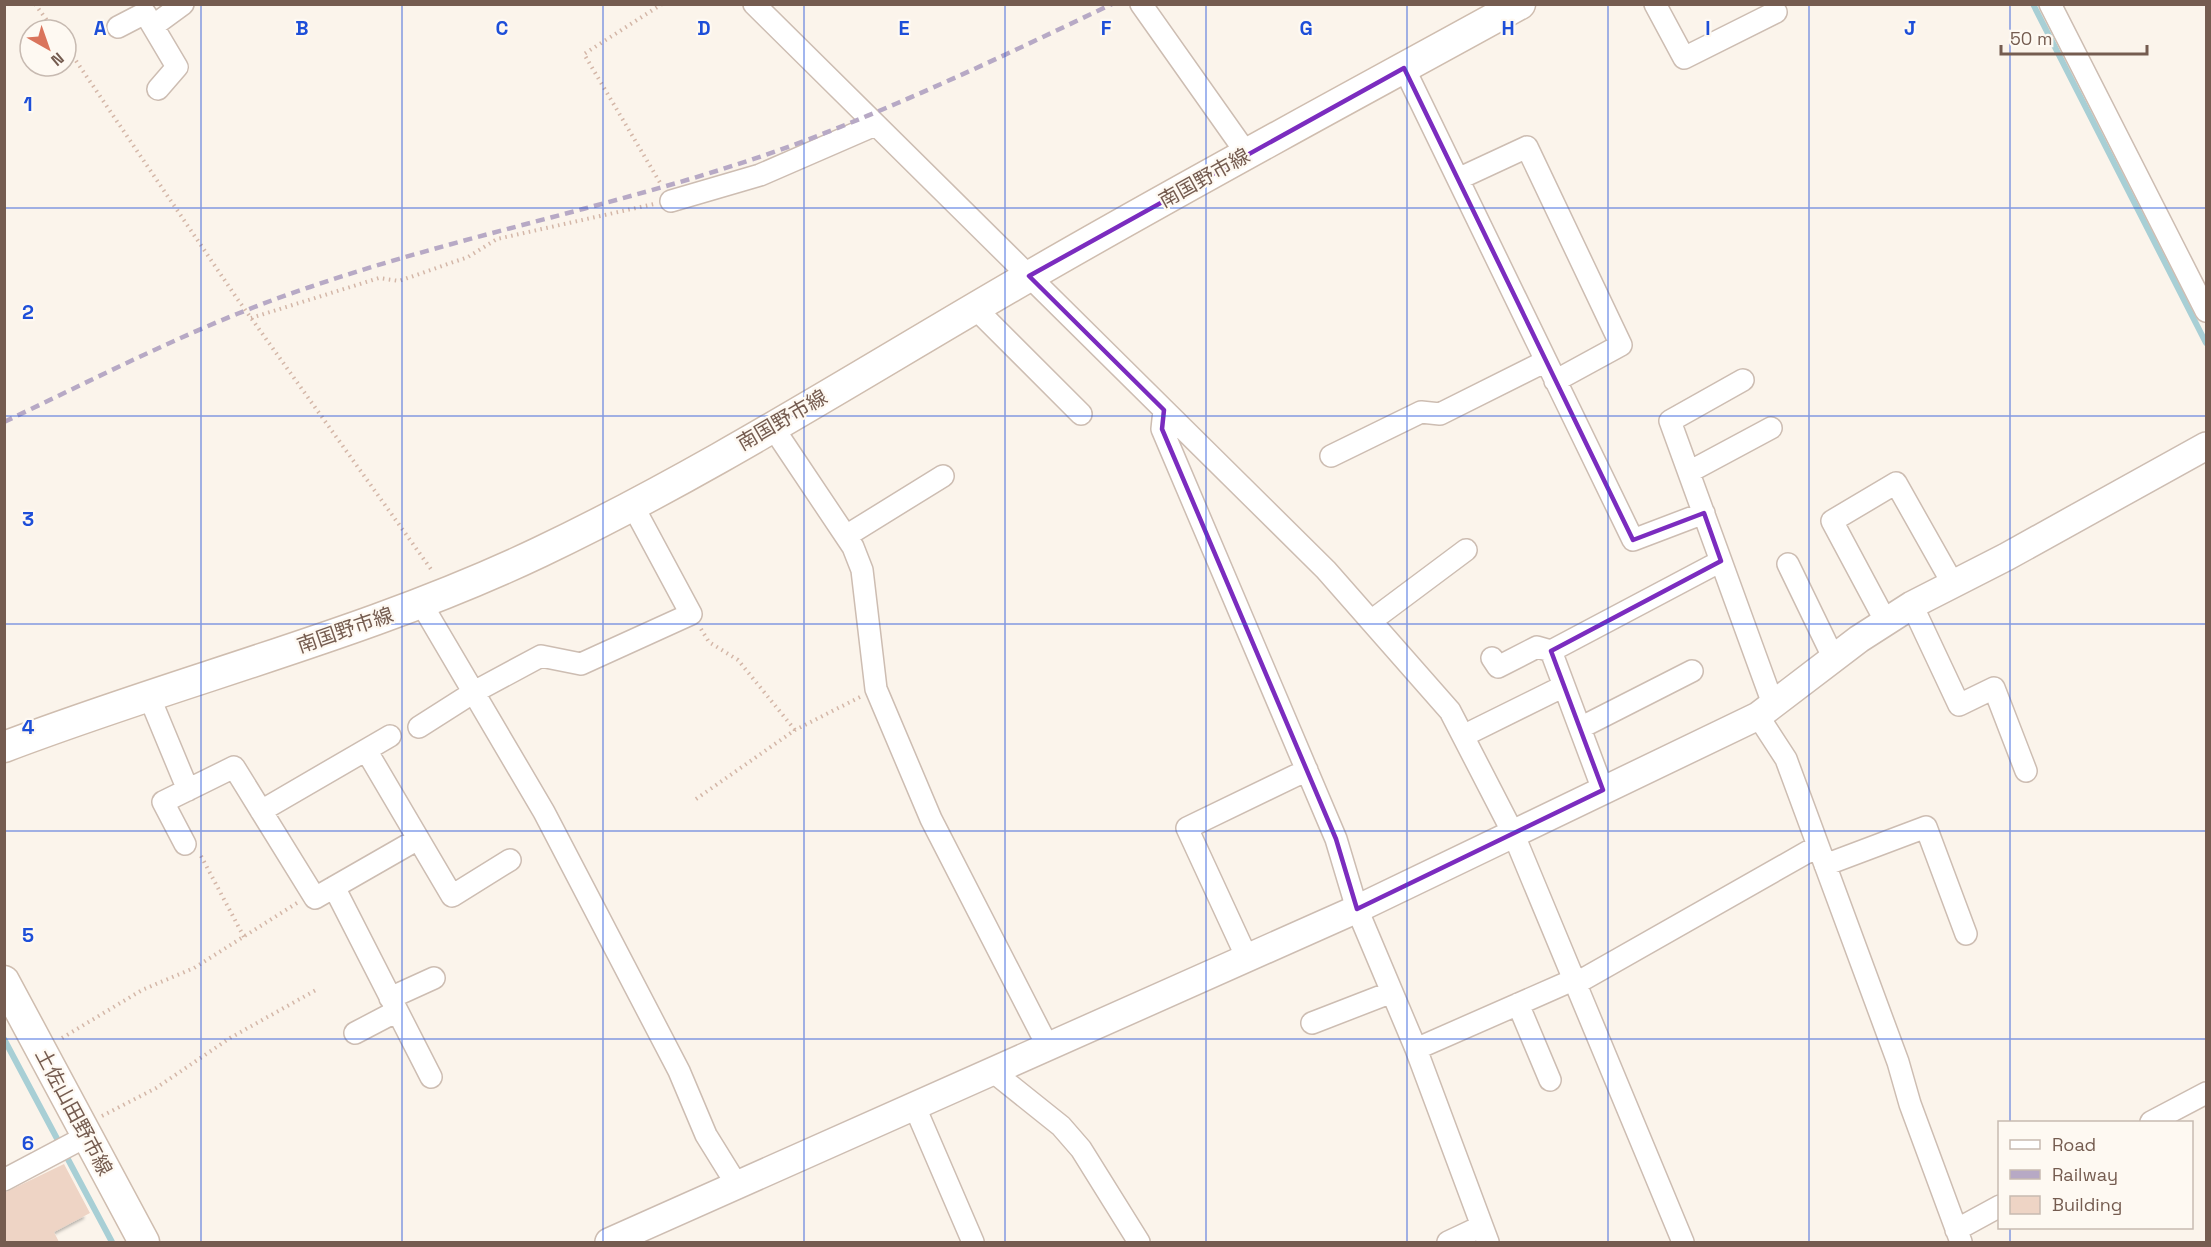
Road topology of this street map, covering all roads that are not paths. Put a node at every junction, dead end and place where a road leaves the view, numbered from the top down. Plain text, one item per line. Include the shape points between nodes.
1 (183, 4) edge
2 (754, 4) edge
3 (1141, 4) edge
4 (1520, 4) edge
5 (1655, 4) edge
6 (2050, 4) edge
7 (1776, 12) dead end
8 (153, 26) junction
9 (118, 27) dead end
10 (1404, 68) junction
11 (158, 89) dead end
12 (875, 125) junction
13 (1247, 154) junction
14 (1458, 179) junction
15 (671, 201) road end
16 (1029, 276) junction
17 (975, 308) junction
18 (2206, 311) edge
19 (1546, 361) junction
20 (1743, 380) dead end
21 (1555, 381) junction
22 (1164, 411) junction
23 (1081, 414) dead end
24 (771, 426) junction
25 (1771, 428) dead end
26 (2206, 446) edge
27 (1331, 456) dead end
28 (1689, 472) junction
29 (943, 476) dead end
30 (633, 506) junction
31 (1704, 513) junction
32 (846, 536) junction
33 (1466, 550) dead end
34 (1721, 561) junction
35 (1788, 564) dead end
36 (1953, 584) junction
37 (434, 598) junction
38 (1912, 605) junction
39 (1371, 621) junction
40 (1886, 622) junction
41 (1551, 651) junction
42 (1492, 658) dead end
43 (1834, 659) junction
44 (1692, 671) dead end
45 (1564, 686) junction
46 (474, 692) junction
47 (149, 696) junction
48 (1766, 710) junction
49 (419, 728) dead end
50 (1580, 728) junction
51 (390, 736) dead end
52 (1463, 736) junction
53 (4, 747) edge
54 (366, 750) junction
55 (1306, 770) junction
56 (2026, 771) dead end
57 (188, 790) junction
58 (1602, 790) junction
59 (261, 811) junction
60 (1513, 832) junction
61 (418, 839) junction
62 (185, 844) road end
63 (1822, 856) junction
64 (510, 860) dead end
65 (334, 887) junction
66 (1357, 909) junction
67 (1966, 934) dead end
68 (1247, 958) junction
69 (434, 978) dead end
70 (4, 981) edge
71 (1574, 982) junction
72 (1392, 992) junction
73 (394, 1004) junction
74 (1518, 1004) junction
75 (1312, 1023) dead end
76 (355, 1034) dead end
77 (1047, 1045) junction
78 (1416, 1049) junction
79 (991, 1071) junction
80 (430, 1077) dead end
81 (1550, 1080) dead end
82 (2206, 1092) edge
83 (914, 1105) junction
84 (2153, 1121) edge
85 (84, 1131) junction
86 (4, 1180) edge
87 (737, 1185) junction
88 (1998, 1207) edge
89 (1485, 1234) edge
90 (1959, 1236) edge
91 (144, 1242) edge
92 (609, 1242) edge
93 (973, 1242) edge
94 (1139, 1242) edge
95 (1448, 1242) edge
96 (1683, 1242) edge

1 - 8 street
2 - 12 street
3 - 13 street
4 - 10 main road, 南国野市線
5 - 7 street via 1684,58
6 - 18 street
8 - 9 street via 145,13
8 - 11 street via 177,67
10 - 13 main road, 南国野市線
10 - 14 street
12 - 15 street via 760,175
12 - 16 street
13 - 16 main road, 南国野市線
14 - 19 street
14 - 21 street via 1527,147 1621,345
16 - 17 main road, 南国野市線
16 - 22 street
17 - 23 street
17 - 24 main road, 南国野市線
19 - 21 street
19 - 27 street via 1440,414 1421,412
20 - 28 street via 1670,421
21 - 31 street via 1633,540
22 - 39 street via 1326,570
22 - 55 street via 1162,429
24 - 30 main road, 南国野市線
24 - 32 street
25 - 28 street
26 - 36 street
28 - 31 street
29 - 32 street
30 - 37 main road, 南国野市線
30 - 46 street via 691,614 581,664 541,656
31 - 34 street
32 - 77 street via 862,570 876,689 931,819
33 - 39 street
34 - 41 street
34 - 48 street
35 - 43 street
36 - 38 street
36 - 40 street via 1896,483 1833,521
37 - 46 street
37 - 47 main road, 南国野市線
38 - 40 street
38 - 56 street via 1959,705 1994,688
39 - 52 street via 1450,711
40 - 43 street
41 - 42 street via 1537,647 1498,667
41 - 45 street
43 - 48 street
44 - 50 street
45 - 50 street
45 - 52 street
46 - 49 street
46 - 87 street via 590,896 679,1071 706,1135
47 - 53 main road, 南国野市線
47 - 57 street
48 - 58 street
48 - 63 street
50 - 58 street
51 - 54 street
52 - 60 street
54 - 59 street
54 - 61 street
55 - 66 street via 1336,839
55 - 68 street via 1187,828
57 - 59 street via 234,767
57 - 62 street via 163,802
58 - 60 street
59 - 65 street via 315,898
60 - 66 street
60 - 71 street
61 - 64 street via 452,896
61 - 65 street
63 - 67 street via 1926,827
63 - 71 street
63 - 90 street
65 - 73 street
66 - 68 street
66 - 72 street
68 - 77 street
69 - 73 street
70 - 85 main road, 土佐山田野市線
71 - 74 street
71 - 96 street
72 - 75 street
72 - 78 street
73 - 76 street
73 - 80 street
74 - 78 street
74 - 81 street
77 - 79 street
78 - 89 street
79 - 83 street
79 - 94 street via 1061,1126 1081,1149
82 - 84 street
83 - 87 street
83 - 93 street
85 - 86 street
85 - 91 main road, 土佐山田野市線
87 - 92 street
88 - 90 street
89 - 95 street

